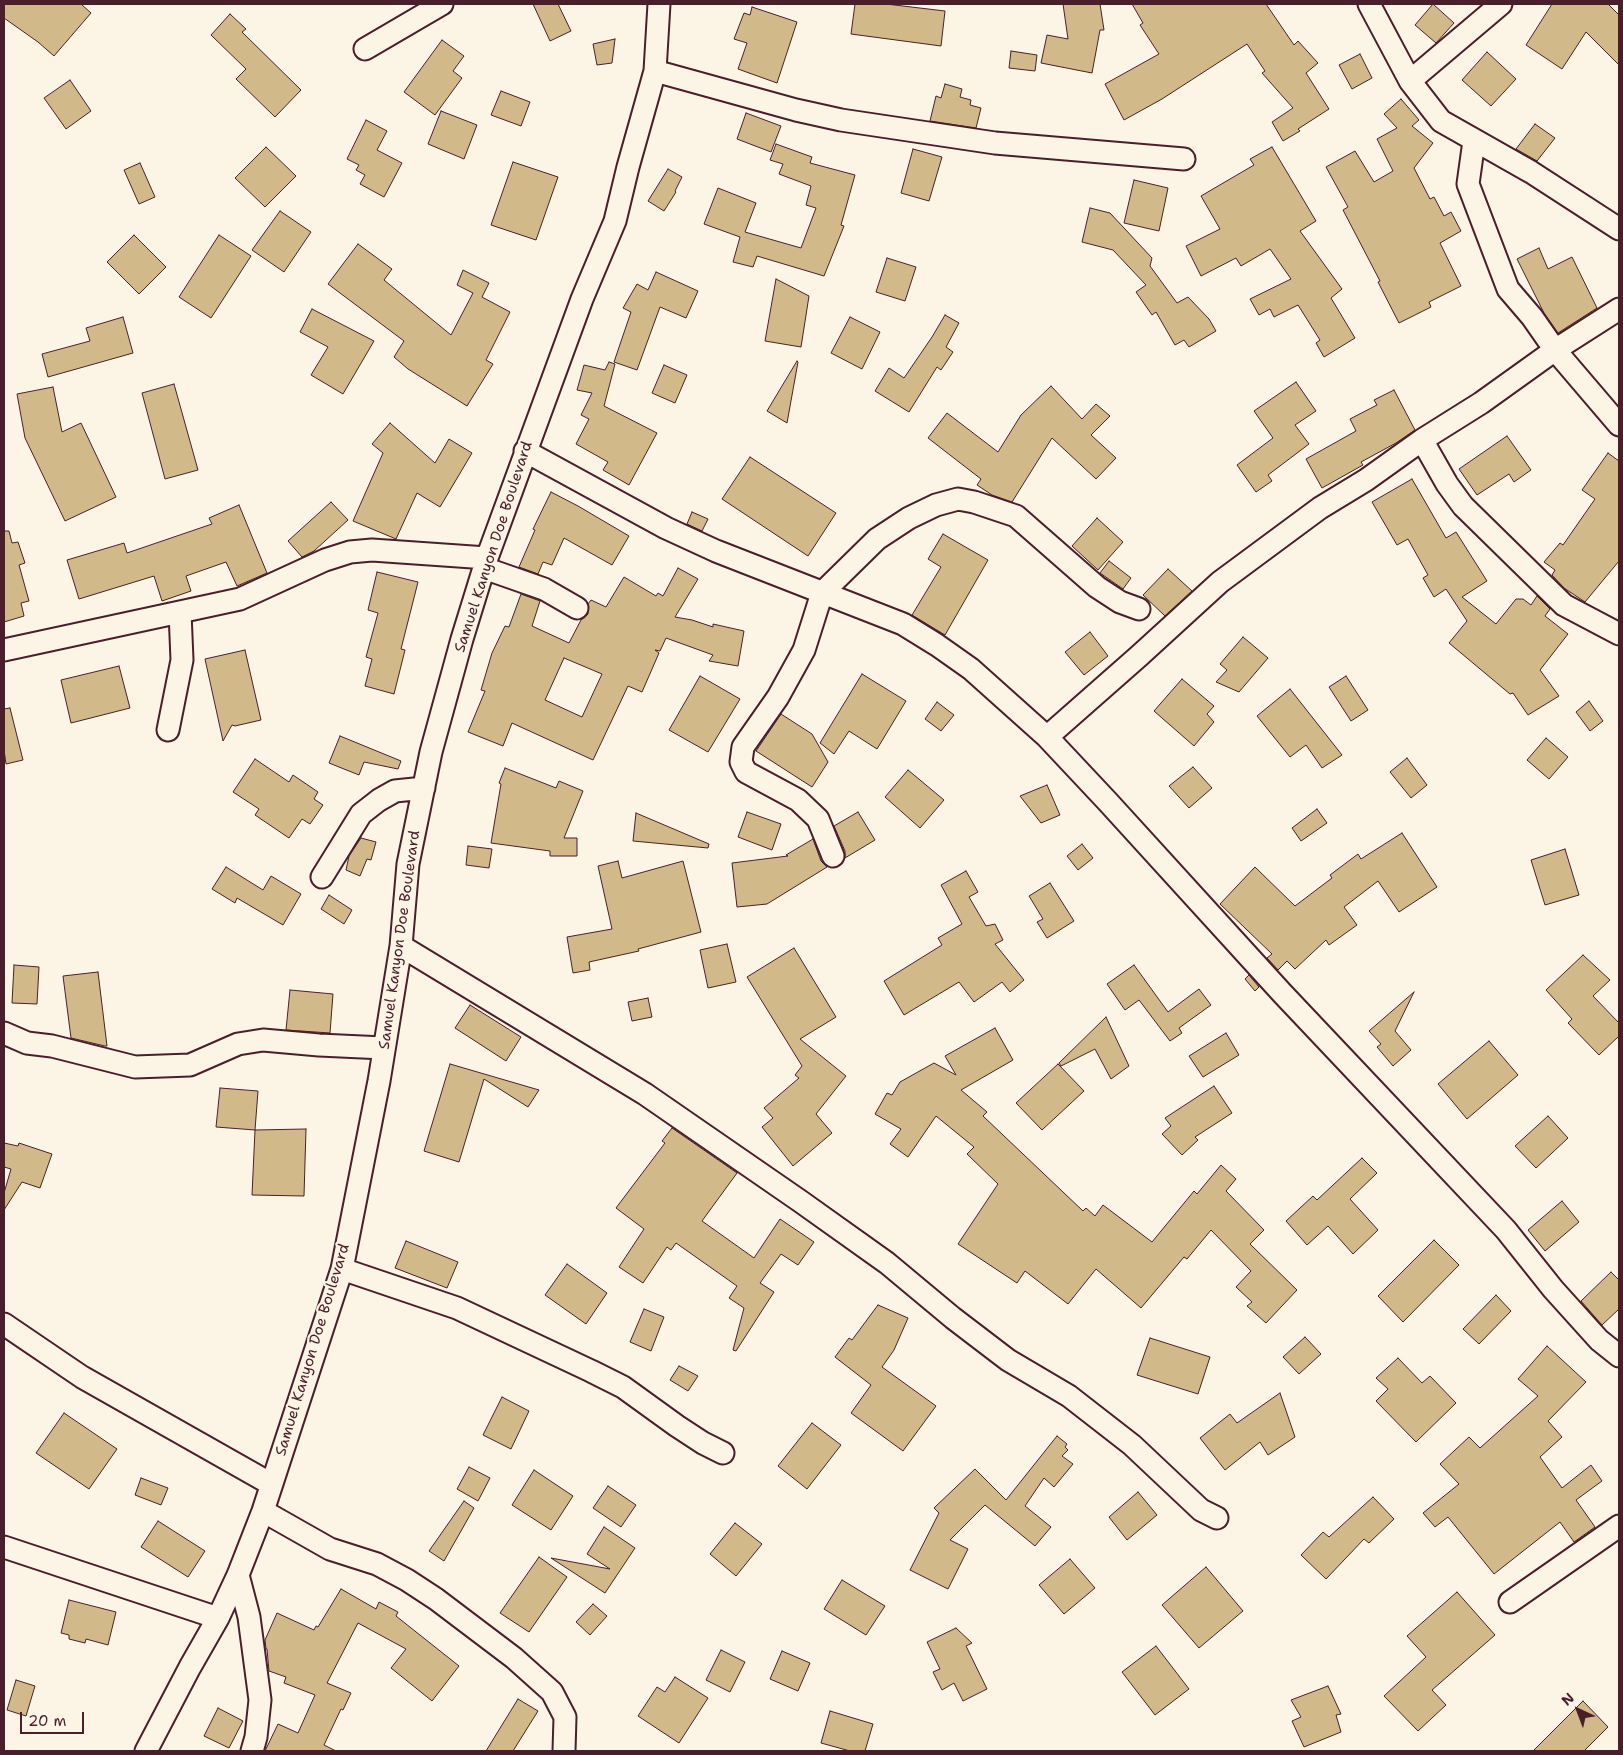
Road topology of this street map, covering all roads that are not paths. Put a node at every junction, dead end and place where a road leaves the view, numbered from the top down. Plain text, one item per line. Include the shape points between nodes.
1 (442, 4) edge
2 (660, 4) edge
3 (1369, 4) edge
4 (1501, 4) edge
5 (365, 49) dead end
6 (655, 72) junction
7 (1410, 81) junction
8 (1474, 141) junction
9 (1184, 159) dead end
10 (1619, 229) edge
11 (1619, 308) edge
12 (1555, 350) junction
13 (1619, 425) edge
14 (1422, 440) junction
15 (525, 451) junction
16 (486, 563) junction
17 (822, 593) junction
18 (577, 608) dead end
19 (1139, 609) dead end
20 (180, 612) junction
21 (1619, 634) edge
22 (4, 650) edge
23 (168, 730) dead end
24 (1047, 737) junction
25 (424, 788) junction
26 (833, 856) dead end
27 (322, 876) dead end
28 (401, 946) junction
29 (4, 1033) edge
30 (384, 1048) junction
31 (342, 1269) junction
32 (4, 1324) edge
33 (1619, 1356) edge
34 (723, 1453) dead end
35 (271, 1484) junction
36 (262, 1511) junction
37 (1217, 1518) dead end
38 (1619, 1526) edge
39 (4, 1547) edge
40 (238, 1575) junction
41 (1510, 1602) dead end
42 (218, 1618) junction
43 (146, 1751) edge
44 (252, 1751) edge
45 (564, 1751) edge

1 - 5 street
2 - 6 street, Samuel Kanyon Doe Boulevard
3 - 7 street
4 - 7 street
6 - 9 street via 841,120 995,143
6 - 15 street, Samuel Kanyon Doe Boulevard via 615,220
7 - 8 street via 1441,120
8 - 10 street via 1531,172
8 - 12 street via 1468,184 1508,289
11 - 12 street
12 - 13 street
12 - 14 street
14 - 21 street via 1446,484 1463,506 1564,605
14 - 24 street via 1320,508 1220,582
15 - 16 street, Samuel Kanyon Doe Boulevard
15 - 17 street via 666,528
16 - 18 street
16 - 20 street via 372,550 350,552 240,599
16 - 25 street, Samuel Kanyon Doe Boulevard via 431,752
17 - 19 street via 877,539 909,518 958,499 1016,516 1097,586 1120,602
17 - 24 street via 904,624 937,645
17 - 26 street via 804,650 778,697 743,747 741,762 746,772 798,800 818,819
20 - 22 street
20 - 23 street via 182,660
24 - 33 street via 1282,993 1500,1222 1599,1340
25 - 27 street via 395,791 362,814
25 - 28 street, Samuel Kanyon Doe Boulevard via 408,864
28 - 30 street, Samuel Kanyon Doe Boulevard
28 - 37 street via 645,1094 800,1201 887,1263 1008,1360 1069,1396 1132,1445 1201,1510
29 - 30 street via 27,1043 135,1067 190,1065 238,1044 263,1040
30 - 31 street, Samuel Kanyon Doe Boulevard
31 - 34 street via 457,1308 624,1387 677,1426
31 - 35 street, Samuel Kanyon Doe Boulevard
32 - 35 street via 82,1378
35 - 36 street, Samuel Kanyon Doe Boulevard
36 - 40 street, Samuel Kanyon Doe Boulevard
36 - 45 street via 330,1549 376,1564 407,1580 514,1658 552,1692 565,1717
38 - 41 street
39 - 42 street
40 - 42 street, Samuel Kanyon Doe Boulevard
40 - 44 street via 249,1617 260,1700
42 - 43 street, Samuel Kanyon Doe Boulevard

